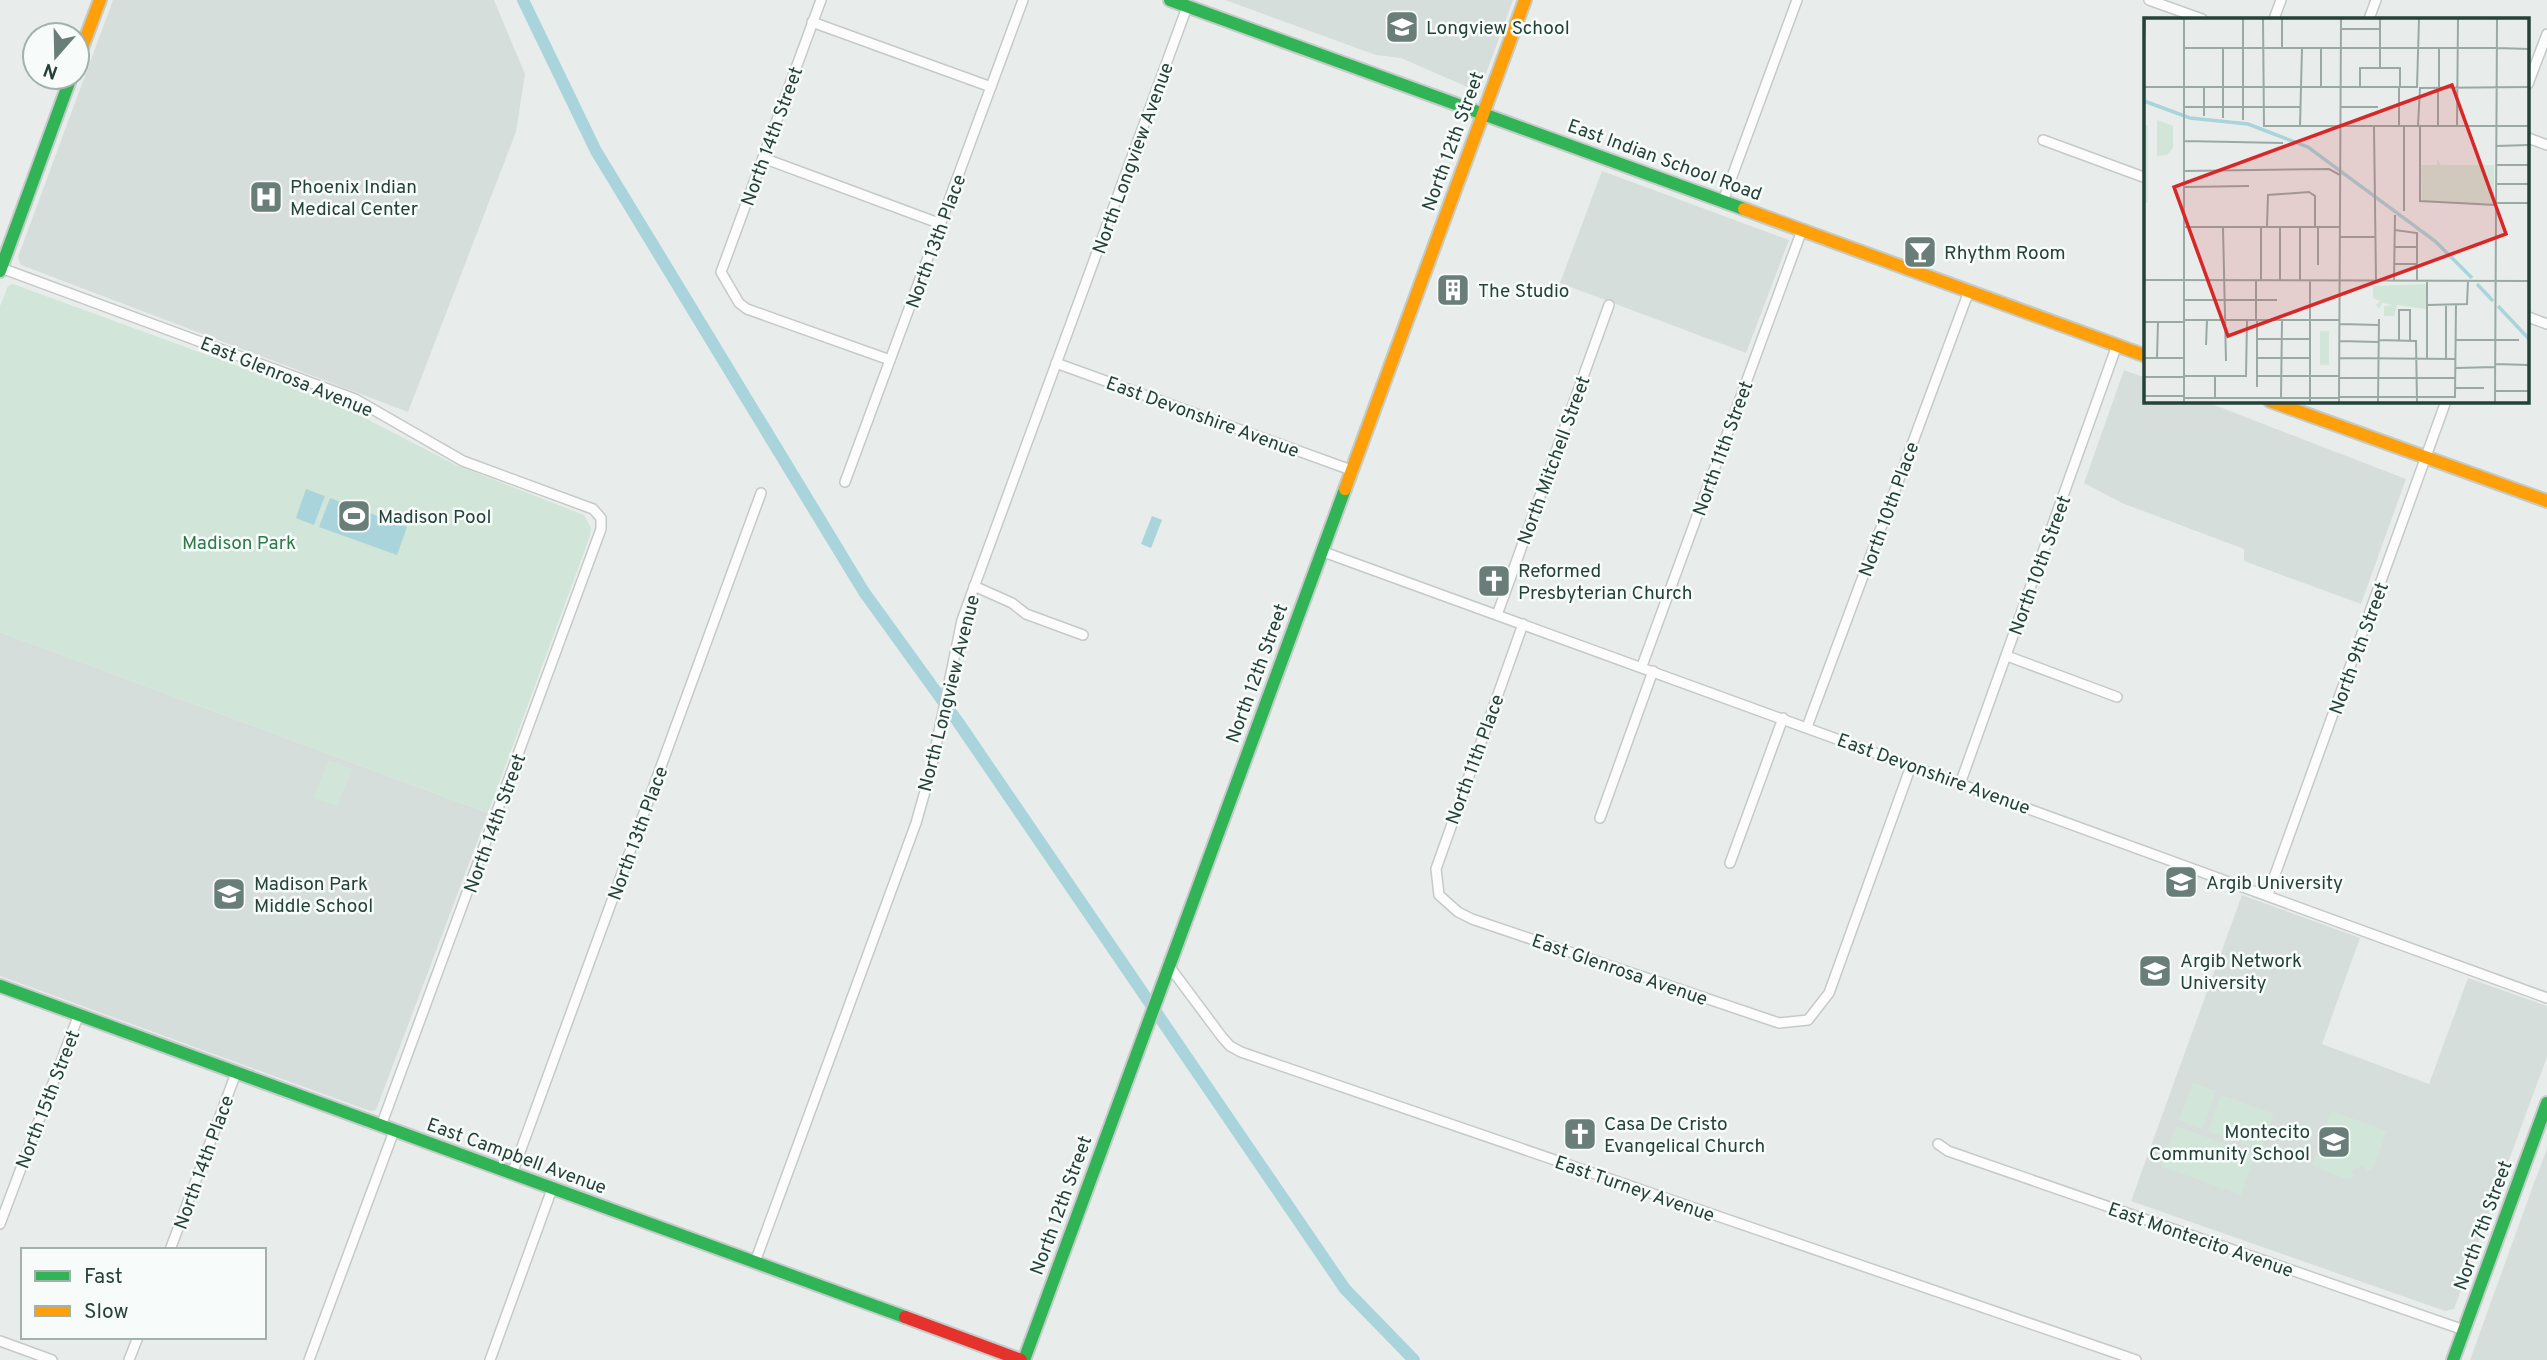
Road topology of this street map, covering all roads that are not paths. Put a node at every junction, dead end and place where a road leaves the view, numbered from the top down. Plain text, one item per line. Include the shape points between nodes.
1 (100, 0) edge
2 (821, 0) edge
3 (1023, 0) edge
4 (1170, 0) edge
5 (1525, 0) edge
6 (1797, 0) edge
7 (2149, 0) edge
8 (2281, 0) edge
9 (2376, 0) edge
10 (1188, 6) junction
11 (2199, 18) edge
12 (2274, 18) edge
13 (2369, 18) edge
14 (812, 22) junction
15 (91, 24) edge
16 (2547, 34) edge
17 (2530, 79) edge
18 (991, 87) junction
19 (66, 91) edge
20 (1484, 112) junction
21 (2530, 139) edge
22 (2043, 140) dead end
23 (2547, 145) edge
24 (763, 158) junction
25 (2144, 177) edge
26 (1723, 201) junction
27 (940, 223) junction
28 (1802, 230) junction
29 (0, 269) edge
30 (1969, 291) junction
31 (1609, 305) dead end
32 (2530, 318) edge
33 (2547, 324) edge
34 (2117, 345) junction
35 (2144, 355) edge
36 (890, 360) junction
37 (1056, 363) junction
38 (2273, 402) edge
39 (2446, 402) edge
40 (2426, 457) junction
41 (1351, 470) junction
42 (845, 482) dead end
43 (761, 493) dead end
44 (2547, 501) edge
45 (601, 519) joint
46 (1321, 551) junction
47 (974, 586) junction
48 (1497, 615) junction
49 (1523, 624) junction
50 (1083, 635) dead end
51 (2007, 656) junction
52 (1642, 666) junction
53 (1653, 671) junction
54 (2117, 697) dead end
55 (1783, 718) junction
56 (1807, 727) junction
57 (1911, 766) junction
58 (1960, 784) junction
59 (1600, 818) dead end
60 (1730, 863) dead end
61 (2268, 894) junction
62 (1439, 895) joint
63 (1169, 966) junction
64 (0, 986) edge
65 (2547, 998) edge
66 (79, 1014) junction
67 (236, 1073) junction
68 (2547, 1103) edge
69 (387, 1129) junction
70 (1938, 1144) dead end
71 (512, 1174) junction
72 (552, 1189) junction
73 (0, 1224) edge
74 (171, 1248) edge
75 (755, 1262) junction
76 (2464, 1330) junction
77 (137, 1339) edge
78 (0, 1341) edge
79 (52, 1360) edge
80 (129, 1360) edge
81 (309, 1360) edge
82 (490, 1360) edge
83 (1023, 1360) edge
84 (2136, 1360) edge
85 (2453, 1360) edge

1 - 15 street
2 - 14 street, North 14th Street
3 - 18 street, North 13th Place
4 - 10 street, East Indian School Road
5 - 20 street, North 12th Street
6 - 26 street
7 - 11 street
8 - 12 street
9 - 13 street
10 - 20 street, East Indian School Road
10 - 37 street, North Longview Avenue
14 - 18 street
14 - 24 street, North 14th Street
16 - 17 street
18 - 27 street, North 13th Place
19 - 29 street
20 - 26 street, East Indian School Road
20 - 41 street, North 12th Street
21 - 23 street
22 - 25 street
24 - 27 street
24 - 36 street, North 14th Street via 721,272 739,303
26 - 28 street, East Indian School Road
27 - 36 street, North 13th Place
28 - 30 street, East Indian School Road
28 - 52 street, North 11th Street
29 - 45 street, East Glenrosa Avenue via 355,399 463,461 593,509
30 - 34 street, East Indian School Road
30 - 56 street, North 10th Place
31 - 48 street, North Mitchell Street
32 - 33 street
34 - 35 street, East Indian School Road
34 - 51 street, North 10th Street
36 - 42 street, North 13th Place
37 - 41 street, East Devonshire Avenue
37 - 47 street, North Longview Avenue
38 - 40 street
39 - 40 street, North 9th Street
40 - 44 street
40 - 61 street, North 9th Street
41 - 46 street, North 12th Street
43 - 71 street, North 13th Place
45 - 69 street, North 14th Street
46 - 48 street, East Devonshire Avenue
46 - 63 street, North 12th Street
47 - 50 street via 1026,614
47 - 75 street, North Longview Avenue via 962,620 916,823
48 - 49 street, East Devonshire Avenue
49 - 52 street, East Devonshire Avenue
49 - 62 street, North 11th Place via 1438,856
51 - 54 street
51 - 58 street, North 10th Street
52 - 53 street, East Devonshire Avenue
53 - 55 street, East Devonshire Avenue
53 - 59 street
55 - 56 street, East Devonshire Avenue
55 - 60 street
56 - 57 street, East Devonshire Avenue
57 - 58 street, East Devonshire Avenue
57 - 62 street, East Glenrosa Avenue via 1829,993 1808,1020 1779,1023 1497,928 1458,912
58 - 61 street, East Devonshire Avenue
61 - 65 street, East Devonshire Avenue
63 - 83 street, North 12th Street
63 - 84 street, East Turney Avenue via 1222,1037 1241,1052
64 - 66 street, East Campbell Avenue
66 - 67 street, East Campbell Avenue
66 - 73 street, North 15th Street
67 - 69 street, East Campbell Avenue
67 - 74 street, North 14th Place
68 - 76 street, North 7th Street
69 - 71 street, East Campbell Avenue
69 - 81 street, North 14th Street
70 - 76 street, East Montecito Avenue
71 - 72 street, East Campbell Avenue
72 - 75 street, East Campbell Avenue
72 - 82 street
75 - 83 street, East Campbell Avenue
76 - 85 street, North 7th Street
77 - 80 street
78 - 79 street

